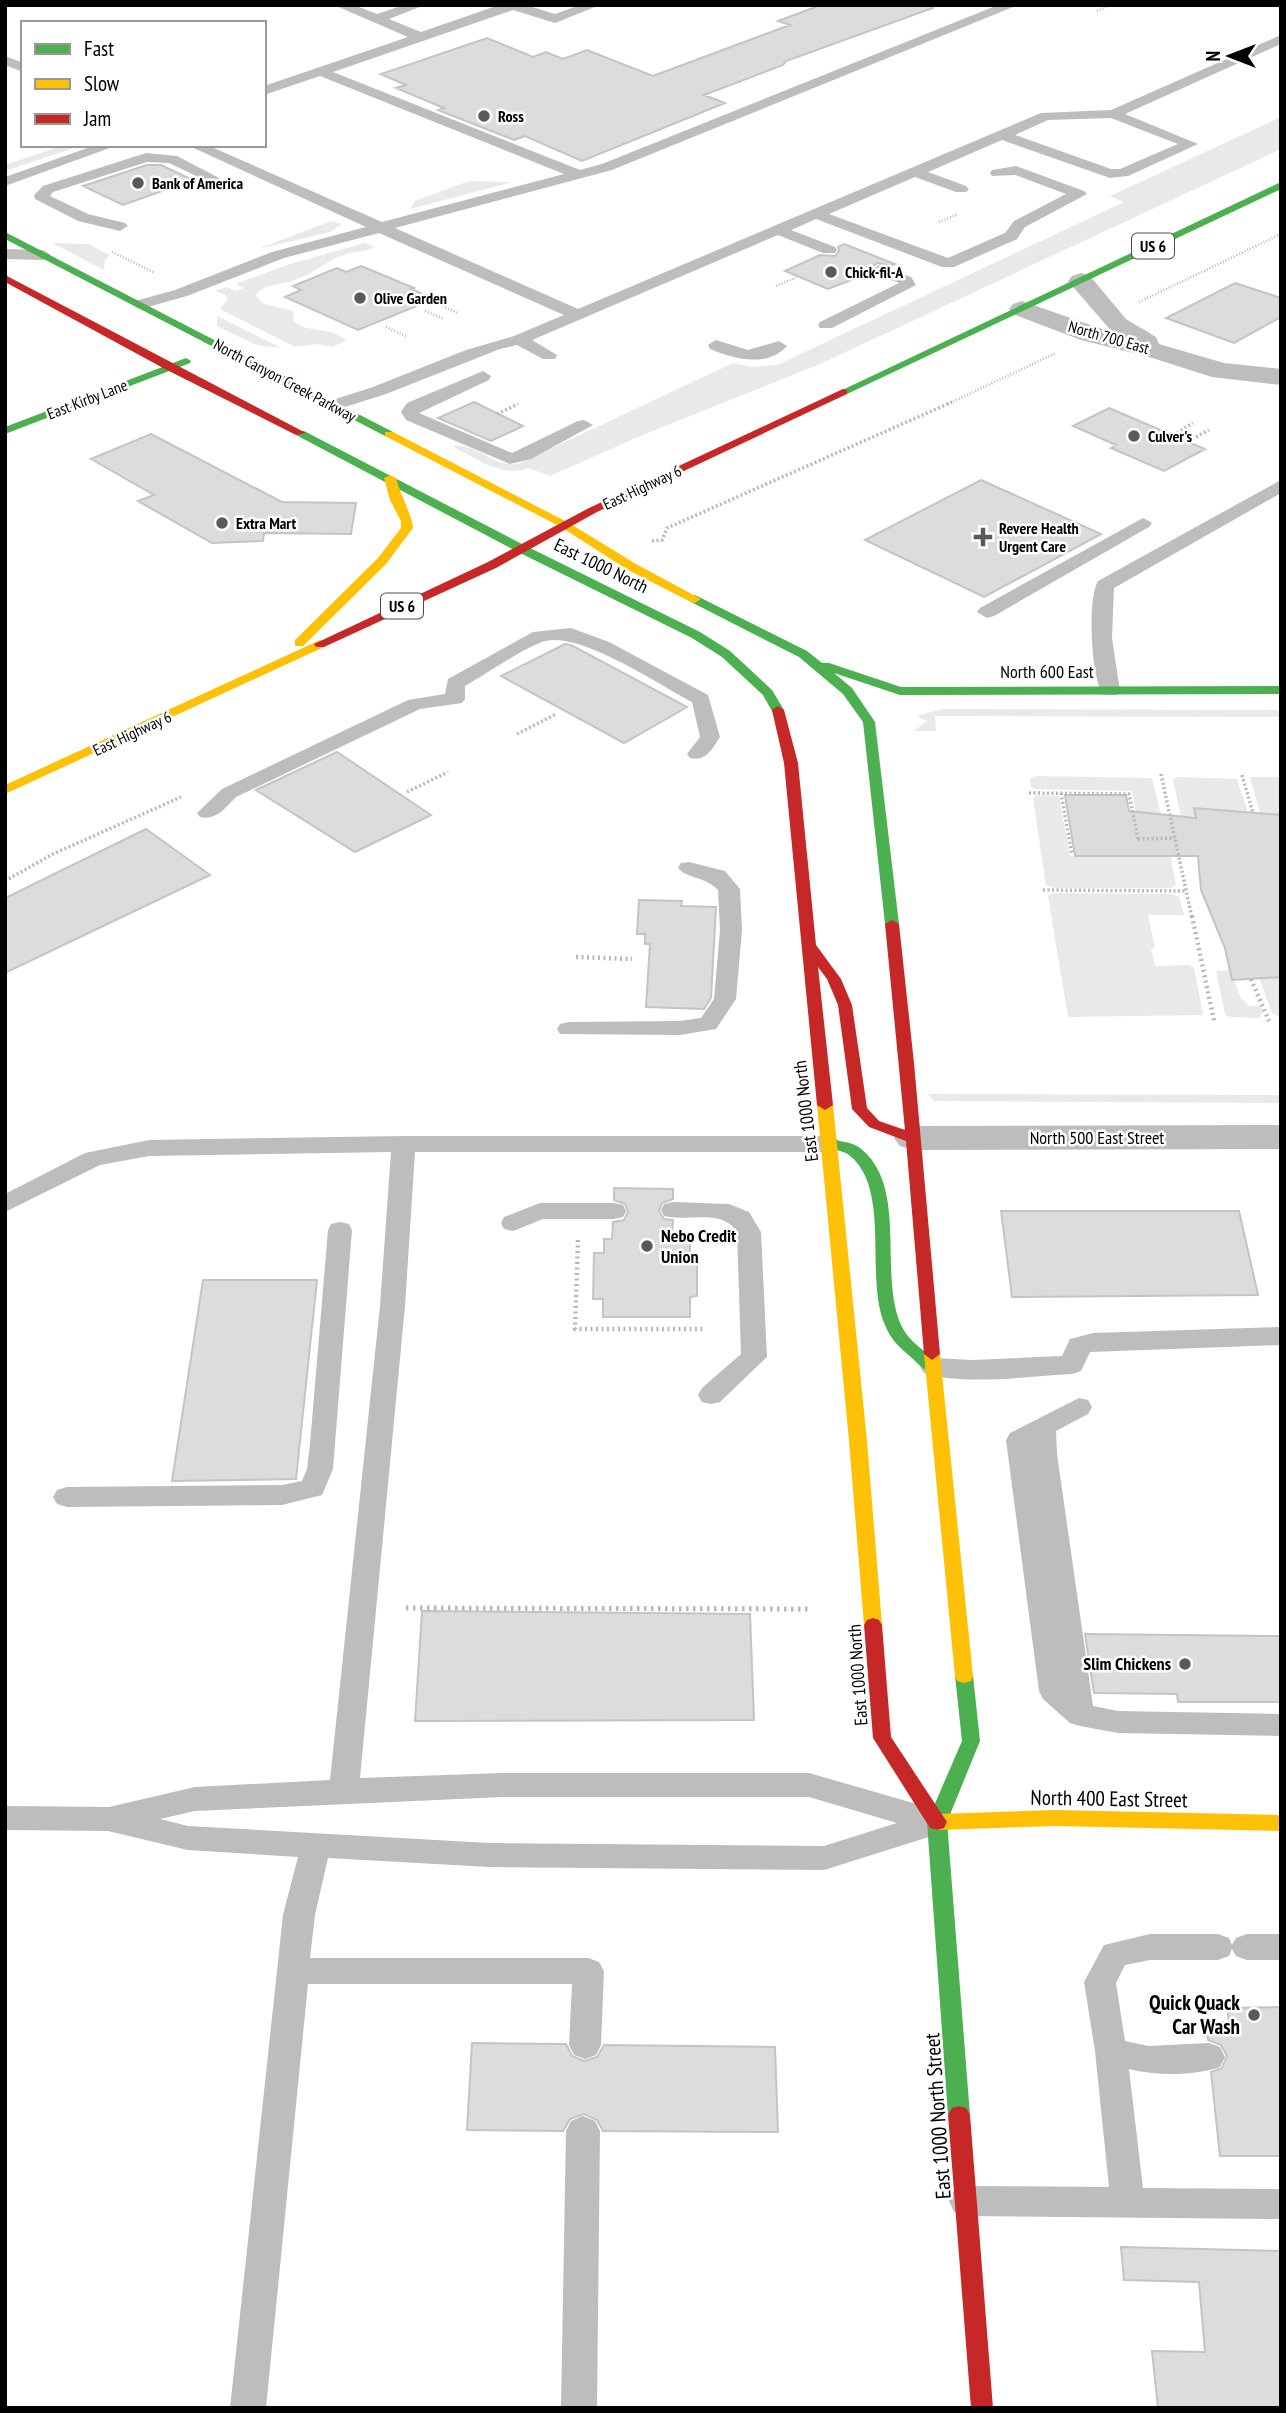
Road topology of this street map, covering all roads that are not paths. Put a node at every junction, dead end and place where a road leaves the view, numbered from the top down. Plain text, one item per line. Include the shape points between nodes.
1 (341, 5) edge
2 (418, 5) edge
3 (512, 5) edge
4 (593, 5) edge
5 (1011, 5) edge
6 (376, 19) junction
7 (419, 36) junction
8 (1281, 39) edge
9 (5, 60) edge
10 (21, 67) edge
11 (319, 71) junction
12 (266, 90) edge
13 (1113, 114) junction
14 (999, 134) junction
15 (105, 147) edge
16 (198, 147) edge
17 (913, 172) junction
18 (997, 173) dead end
19 (580, 175) junction
20 (213, 178) dead end
21 (5, 182) edge
22 (1281, 185) edge
23 (961, 189) dead end
24 (816, 214) junction
25 (120, 226) dead end
26 (379, 229) junction
27 (778, 230) junction
28 (5, 235) edge
29 (829, 250) dead end
30 (5, 254) edge
31 (43, 255) junction
32 (879, 270) dead end
33 (5, 271) edge
34 (29, 273) dead end
35 (5, 278) edge
36 (1081, 281) junction
37 (141, 304) junction
38 (108, 306) dead end
39 (1022, 309) junction
40 (578, 315) junction
41 (826, 325) dead end
42 (519, 340) junction
43 (716, 345) dead end
44 (779, 346) dead end
45 (1157, 351) junction
46 (549, 355) dead end
47 (201, 359) dead end
48 (169, 367) junction
49 (483, 376) dead end
50 (1281, 377) edge
51 (288, 400) dead end
52 (332, 406) junction
53 (372, 425) junction
54 (584, 425) dead end
55 (5, 431) edge
56 (390, 478) junction
57 (1281, 485) edge
58 (1143, 523) dead end
59 (565, 525) junction
60 (520, 548) junction
61 (987, 612) dead end
62 (283, 660) junction
63 (818, 663) junction
64 (900, 691) junction
65 (1110, 691) junction
66 (1281, 691) edge
67 (879, 714) junction
68 (697, 754) dead end
69 (5, 790) edge
70 (207, 813) dead end
71 (689, 868) dead end
72 (808, 944) junction
73 (568, 1029) dead end
74 (1281, 1137) edge
75 (913, 1138) junction
76 (403, 1144) junction
77 (829, 1144) junction
78 (5, 1204) edge
79 (673, 1210) dead end
80 (614, 1211) dead end
81 (513, 1223) dead end
82 (340, 1230) dead end
83 (1281, 1336) edge
84 (933, 1367) junction
85 (712, 1395) dead end
86 (1079, 1407) dead end
87 (67, 1497) dead end
88 (1281, 1725) edge
89 (344, 1791) junction
90 (5, 1818) edge
91 (108, 1819) junction
92 (937, 1822) junction
93 (1281, 1823) edge
94 (316, 1846) junction
95 (1281, 1947) edge
96 (293, 1971) junction
97 (585, 2045) dead end
98 (1111, 2051) junction
99 (1209, 2057) dead end
100 (583, 2131) dead end
101 (966, 2201) junction
102 (1128, 2203) junction
103 (1281, 2204) edge
104 (248, 2408) edge
105 (579, 2408) edge
106 (982, 2408) edge

1 - 6 lane
2 - 6 lane
3 - 4 lane via 555,19
3 - 7 lane
5 - 19 lane
6 - 7 lane
7 - 11 lane
8 - 13 lane
9 - 10 lane
11 - 12 lane
11 - 19 lane
13 - 14 lane via 1046,116
13 - 14 lane via 1191,145 1110,174
14 - 17 lane
15 - 21 lane
16 - 26 lane
17 - 23 lane
17 - 24 lane
18 - 24 lane via 1016,170 1084,199 1076,207 948,264
19 - 26 lane
20 - 25 lane via 172,159 146,157 48,189 42,195 83,218
22 - 36 main road, East Highway 6 / US 6
24 - 27 lane
26 - 37 lane via 278,255
26 - 40 lane
27 - 29 lane
27 - 40 lane
28 - 31 main road, North Canyon Creek Parkway
30 - 31 lane
31 - 37 main road, North Canyon Creek Parkway
32 - 41 lane via 908,285
33 - 34 main road
35 - 48 main road
36 - 39 main road, East Highway 6 / US 6
36 - 45 street, North 700 East via 1117,324
37 - 38 main road
37 - 52 main road, North Canyon Creek Parkway
39 - 45 street, North 700 East via 1090,335
39 - 59 main road, East Highway 6 / US 6
40 - 42 lane
42 - 46 lane
42 - 52 lane via 480,349 366,398
42 - 53 lane via 495,356 376,407
43 - 44 lane via 749,356
45 - 50 street, North 700 East via 1221,370
47 - 48 main road, East Kirby Lane
48 - 55 main road, East Kirby Lane
48 - 56 main road
49 - 54 lane via 413,407 412,416 510,460
51 - 52 main road
52 - 53 main road, North Canyon Creek Parkway
53 - 59 main road, North Canyon Creek Parkway
56 - 60 main road
56 - 62 main road via 407,527 382,561
57 - 65 lane via 1105,585 1101,614
58 - 61 lane
59 - 60 main road, East Highway 6 / US 6
59 - 63 main road, East 1000 North via 632,567
60 - 62 main road, East Highway 6 / US 6
60 - 72 main road, East 1000 North via 696,635 726,654 768,693 778,710 790,763
62 - 69 main road, East Highway 6 / US 6
63 - 64 main road, North 600 East
63 - 67 main road, East 1000 North
64 - 65 main road, North 600 East
64 - 67 main road
65 - 66 main road, North 600 East
67 - 75 main road, East 1000 North
68 - 70 lane via 710,737 701,699 602,646 571,634 540,636 455,683 455,699 415,704 229,793
71 - 73 lane via 717,876 729,889 731,930 724,999 708,1024
72 - 75 main road via 828,966 848,1015 861,1115 878,1127
72 - 77 main road, East 1000 North
74 - 75 street, North 500 East Street
75 - 84 main road, East 1000 North
76 - 77 lane
76 - 78 lane via 149,1147 94,1158
76 - 89 lane via 388,1375
77 - 84 main road via 855,1152 872,1172 890,1321 908,1347
77 - 92 main road, East 1000 North via 882,1738
79 - 85 lane via 720,1210 740,1218 749,1232 754,1357
80 - 81 lane via 540,1211
82 - 87 lane via 320,1469 312,1488 282,1495
83 - 84 lane via 1093,1342 1079,1345 1072,1365
84 - 92 main road, East 1000 North via 971,1741
86 - 88 lane via 1019,1440 1053,1692 1080,1715 1118,1723
89 - 91 lane via 195,1799
89 - 92 lane via 503,1785 809,1785
90 - 91 lane
91 - 94 lane via 188,1838
92 - 93 main road, North 400 East Street via 1055,1818
92 - 94 lane via 824,1858 489,1855
92 - 101 main road, East 1000 North Street
94 - 96 lane via 299,1915
95 - 98 lane via 1150,1947 1115,1955 1100,1982
96 - 97 lane via 588,1971
96 - 104 lane
98 - 99 lane via 1148,2060
98 - 102 lane
100 - 105 lane
101 - 102 lane
101 - 106 main road, East 1000 North Street
102 - 103 lane

